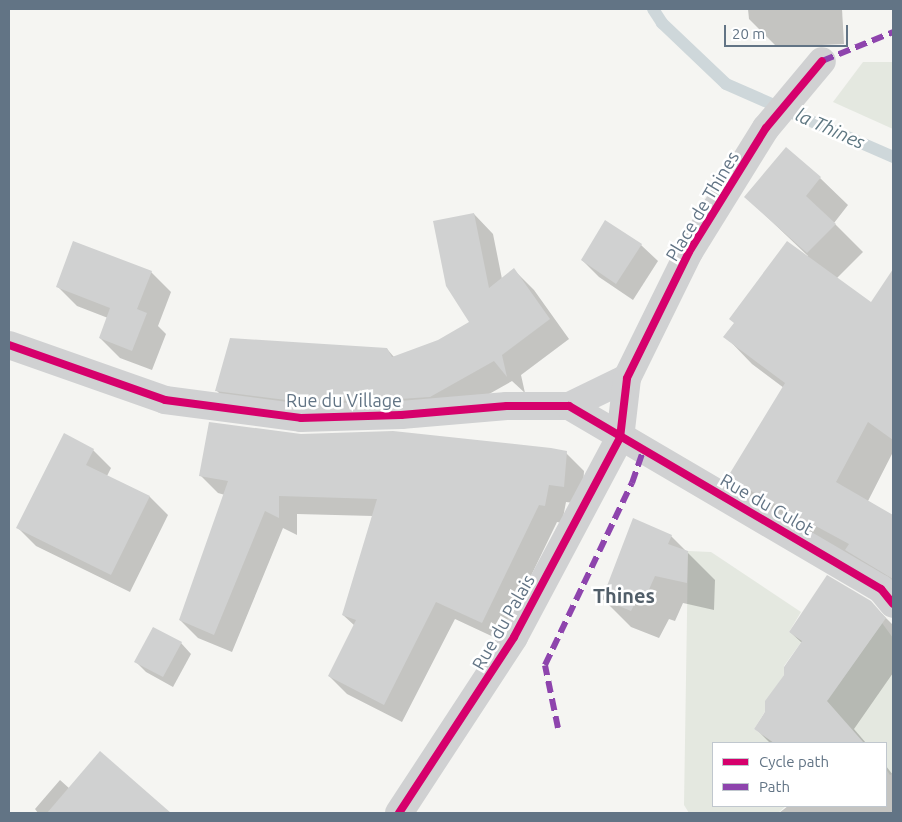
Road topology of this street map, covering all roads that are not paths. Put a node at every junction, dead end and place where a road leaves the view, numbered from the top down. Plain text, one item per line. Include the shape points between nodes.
1 (822, 61) dead end
2 (9, 345) edge
3 (627, 378) junction
4 (570, 406) junction
5 (620, 438) junction
6 (893, 604) edge
7 (399, 813) edge

1 - 3 street, Place de Thines via 766,128 689,252
2 - 4 street, Rue du Village via 165,400 301,418 401,415 507,406
3 - 4 street, Rue du Village
3 - 5 street, Place de Thines
4 - 5 street
5 - 6 street, Rue du Culot via 781,528 881,589
5 - 7 street, Rue du Palais via 514,637

